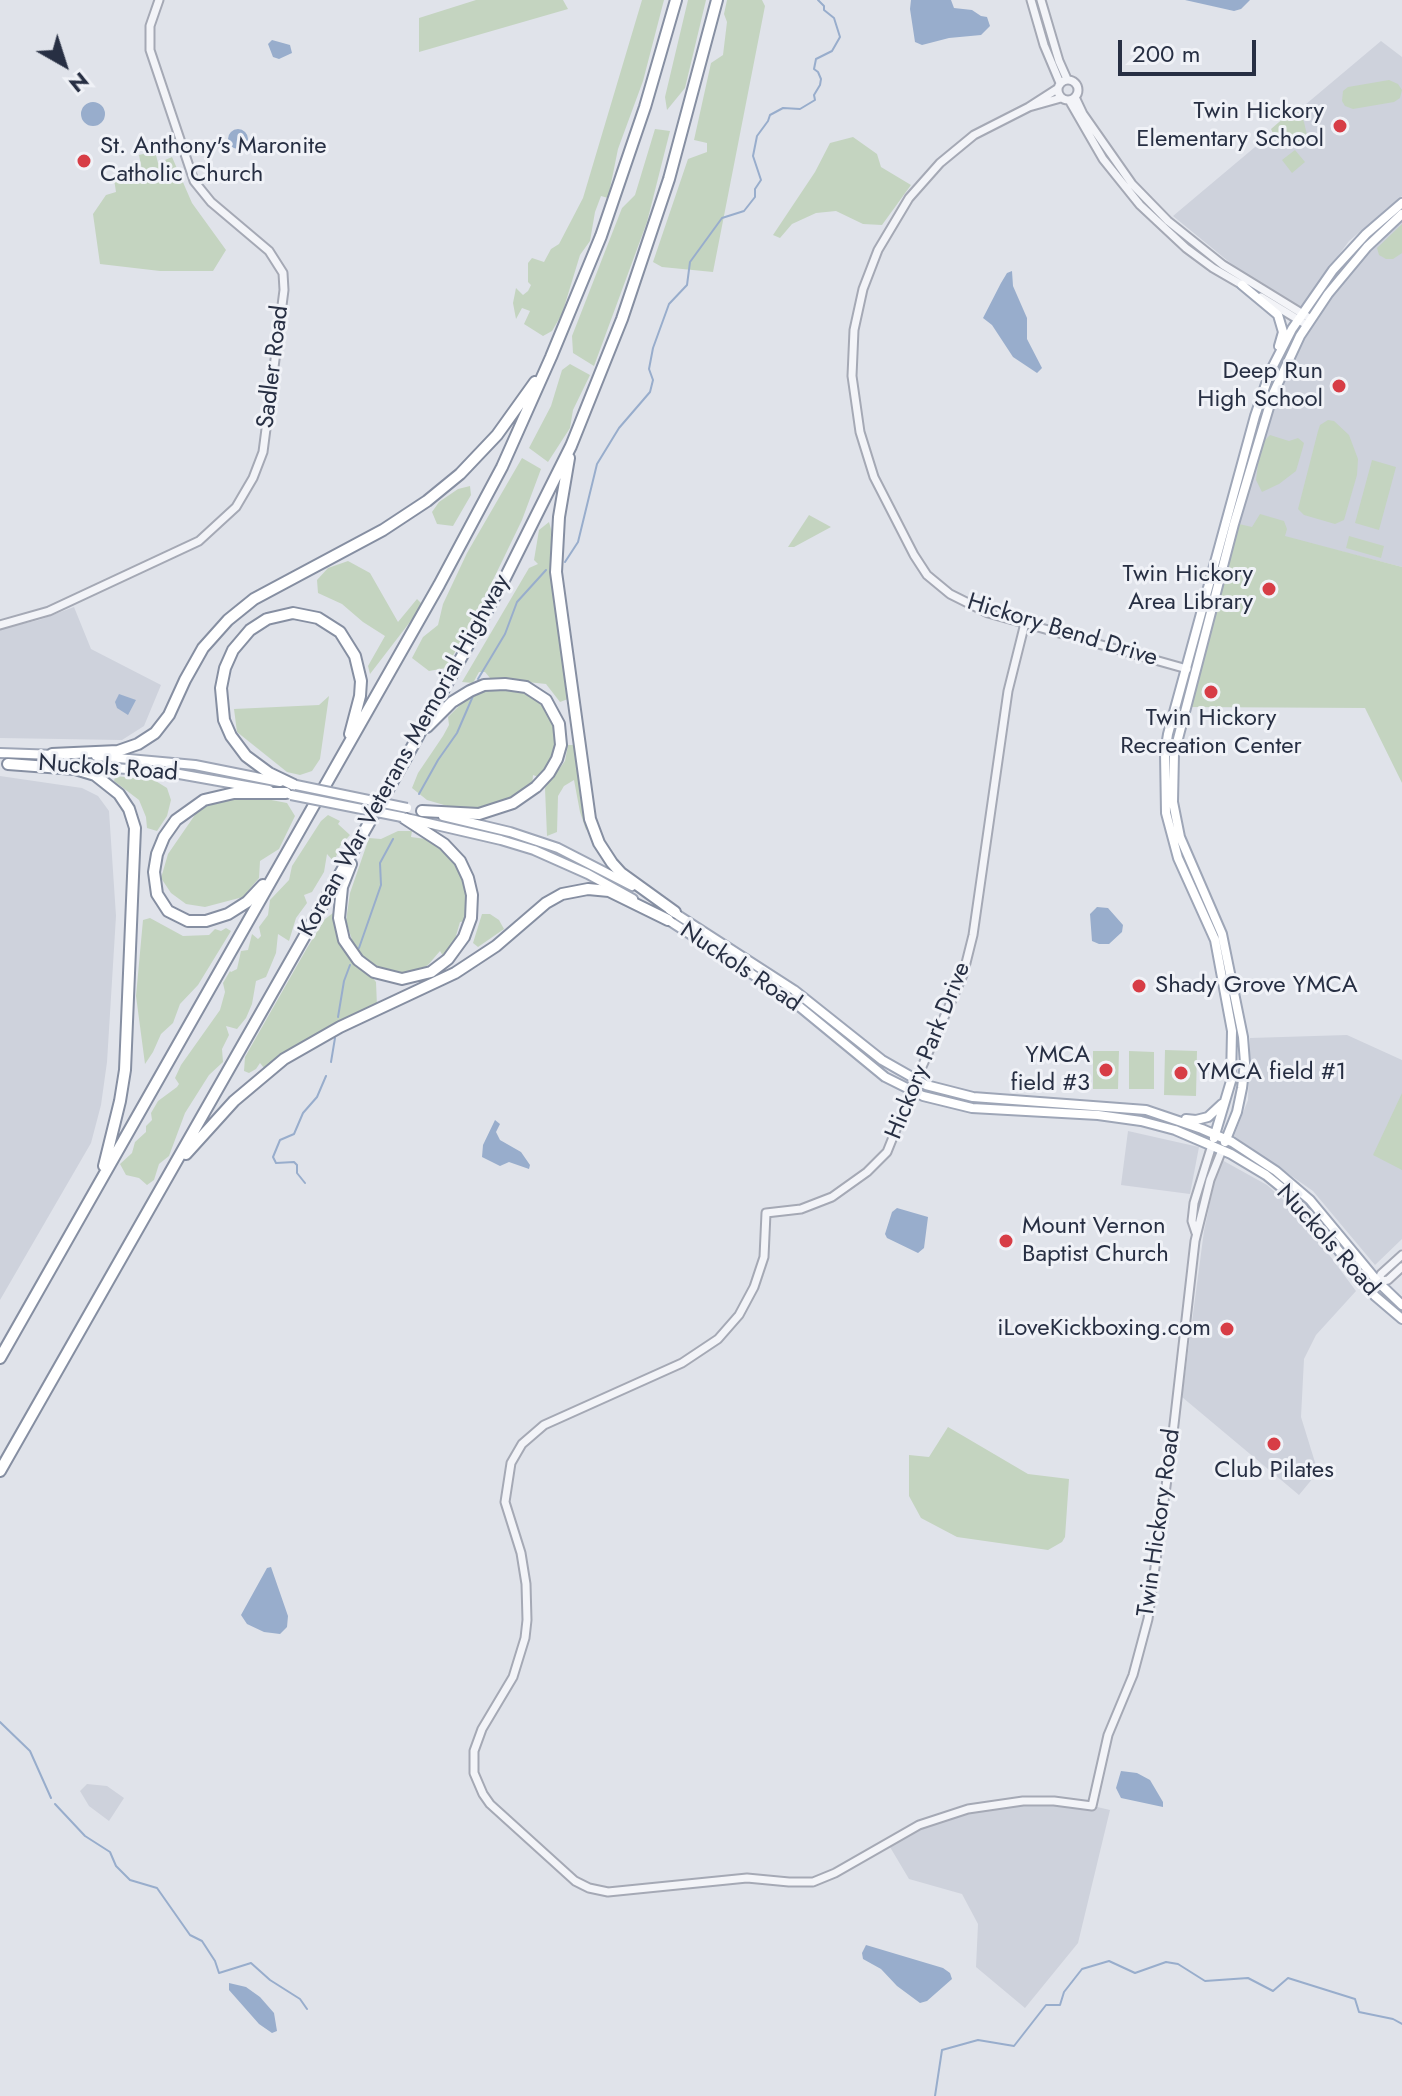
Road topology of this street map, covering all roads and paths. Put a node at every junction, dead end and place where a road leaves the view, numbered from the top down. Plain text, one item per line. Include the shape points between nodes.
1 (159, 0) edge
2 (676, 0) edge
3 (717, 0) edge
4 (1031, 0) edge
5 (1041, 0) edge
6 (1065, 91) junction
7 (1402, 203) edge
8 (1402, 214) edge
9 (1242, 285) junction
10 (1300, 316) junction
11 (1309, 322) junction
12 (551, 357) junction
13 (1270, 372) junction
14 (571, 446) junction
15 (1025, 623) junction
16 (0, 625) edge
17 (1191, 670) junction
18 (345, 751) junction
19 (0, 753) edge
20 (52, 754) junction
21 (406, 758) junction
22 (4, 763) edge
23 (292, 789) junction
24 (422, 811) junction
25 (404, 814) junction
26 (369, 823) junction
27 (295, 837) junction
28 (672, 916) junction
29 (916, 1080) junction
30 (1230, 1089) junction
31 (911, 1091) junction
32 (1146, 1110) junction
33 (1213, 1140) junction
34 (1226, 1140) junction
35 (1222, 1150) junction
36 (174, 1168) junction
37 (102, 1175) junction
38 (1196, 1233) junction
39 (1402, 1255) edge
40 (1402, 1267) edge
41 (1378, 1282) junction
42 (1371, 1290) junction
43 (1402, 1305) edge
44 (1402, 1319) edge
45 (0, 1358) edge
46 (0, 1471) edge
47 (1092, 1806) joint

1 - 16 street, Sadler Road via 150,26 150,50 194,181 203,195 269,251 283,273 263,451 236,507 199,541 49,611
2 - 12 highway via 622,178
3 - 14 highway, Korean War Veterans Memorial Highway via 669,179 622,319
4 - 6 street
5 - 6 street
6 - 9 street via 1103,159 1140,205 1186,248
6 - 10 street via 1132,184 1168,221
6 - 15 street, Hickory Bend Drive via 966,141 909,198 869,270 858,307 852,362 866,454 927,575 964,603
7 - 10 main road via 1339,262
8 - 11 main road, Twin Hickory Road via 1350,266
9 - 10 street
9 - 13 main road via 1272,308 1281,324
10 - 11 street
10 - 13 main road
11 - 17 main road, Twin Hickory Road via 1279,378 1262,425
12 - 18 highway via 467,534
12 - 20 highway via 497,435 442,490 383,530 254,599 228,620 198,656 155,733 118,751
13 - 17 main road via 1203,608
14 - 21 highway, Korean War Veterans Memorial Highway
14 - 28 highway via 556,572 590,819 612,863
15 - 17 street, Hickory Bend Drive
15 - 29 street, Hickory Park Drive via 1008,691 970,946 963,975
17 - 30 main road, Twin Hickory Road via 1165,753 1166,813 1178,858 1221,964 1232,1031
17 - 34 main road, Twin Hickory Road via 1174,754 1173,802 1180,837 1222,934 1243,1037 1242,1088
18 - 23 highway via 361,690 358,663 348,641 329,623 302,613 259,623 229,657 221,709 246,756
18 - 27 highway
19 - 20 main road, Nuckols Road
20 - 23 main road, Nuckols Road via 153,759
21 - 24 highway via 452,702 484,685 534,691 550,705 559,724 561,745 554,766 520,800 479,814
21 - 26 highway, Korean War Veterans Memorial Highway
22 - 23 main road, Nuckols Road via 143,769
22 - 37 highway via 95,775 119,794 135,828 125,1070
23 - 25 main road, Nuckols Road, bridge
23 - 27 highway via 234,793 185,812 157,854 157,894 168,911 183,919 202,922 224,916 254,895
24 - 25 main road, Nuckols Road
24 - 28 main road, Nuckols Road via 558,848 611,874
25 - 26 highway via 455,855 468,878 472,902 468,929 455,952 431,972 414,977 391,978 370,970 353,955 342,934 342,887
25 - 28 main road, Nuckols Road via 550,856
26 - 36 highway, Korean War Veterans Memorial Highway
27 - 37 highway
28 - 29 main road, Nuckols Road via 794,990 882,1060
28 - 31 main road, Nuckols Road
28 - 36 highway via 609,891 562,894 463,969 284,1059 234,1101
29 - 31 street, Hickory Park Drive
29 - 32 main road, Nuckols Road via 973,1097
30 - 32 main road via 1221,1107 1202,1119
30 - 33 main road, Twin Hickory Road
31 - 33 main road, Nuckols Road via 972,1108 1129,1119
31 - 47 street, Hickory Park Drive via 892,1144 867,1172 822,1202 766,1213 760,1273 739,1315 718,1339 682,1363 544,1425 514,1456 505,1502 524,1567 525,1638 513,1677 476,1740 474,1773 490,1804 567,1875 582,1886 608,1892 747,1878 813,1882 919,1825 968,1809 1039,1800
32 - 33 main road, Nuckols Road
33 - 34 main road, Nuckols Road
33 - 35 main road, Nuckols Road
33 - 38 street, Twin Hickory Road via 1194,1203
34 - 35 main road, Twin Hickory Road
34 - 41 main road, Nuckols Road via 1298,1188
35 - 38 street, Twin Hickory Road
35 - 42 main road, Nuckols Road via 1290,1195
36 - 46 highway, Korean War Veterans Memorial Highway
37 - 45 highway
38 - 47 street, Twin Hickory Road via 1148,1619 1133,1675 1108,1735
39 - 41 street
40 - 41 street
41 - 42 street
41 - 43 main road, Nuckols Road
42 - 44 main road, Nuckols Road

